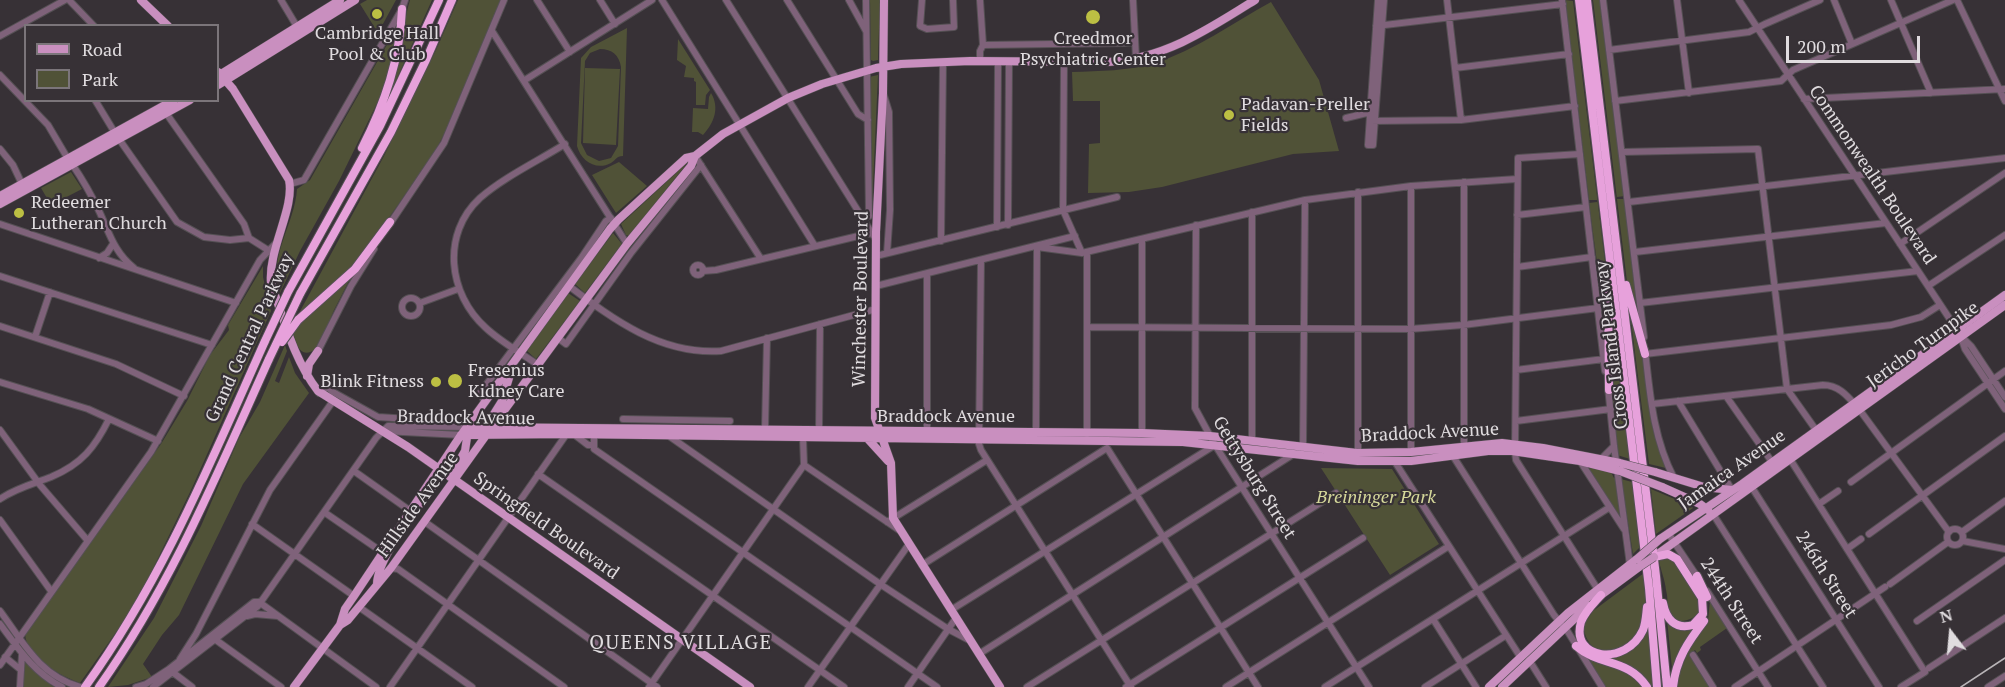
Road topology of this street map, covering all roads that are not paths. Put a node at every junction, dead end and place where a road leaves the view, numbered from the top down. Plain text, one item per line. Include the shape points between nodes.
1 (67, 0) edge
2 (141, 0) edge
3 (281, 0) edge
4 (340, 0) edge
5 (355, 0) edge
6 (439, 0) edge
7 (452, 0) edge
8 (504, 0) edge
9 (537, 0) edge
10 (600, 0) edge
11 (652, 0) edge
12 (662, 0) edge
13 (726, 0) edge
14 (787, 0) edge
15 (884, 0) edge
16 (922, 0) edge
17 (953, 0) edge
18 (980, 0) edge
19 (1134, 0) edge
20 (1255, 0) edge
21 (1378, 0) edge
22 (1384, 0) edge
23 (1447, 0) edge
24 (1583, 0) edge
25 (1603, 0) edge
26 (1677, 0) edge
27 (1739, 0) edge
28 (1820, 0) edge
29 (1834, 0) edge
30 (1891, 0) edge
31 (1955, 0) edge
32 (850, 2) edge
33 (866, 2) edge
34 (1562, 2) edge
35 (404, 4) edge
36 (1449, 18) junction
37 (1901, 22) junction
38 (26, 24) edge
39 (92, 24) edge
40 (166, 24) edge
41 (615, 24) junction
42 (24, 25) edge
43 (1379, 26) junction
44 (1757, 28) junction
45 (299, 30) junction
46 (492, 31) junction
47 (867, 31) junction
48 (0, 36) edge
49 (1682, 41) junction
50 (1135, 42) junction
51 (1852, 44) junction
52 (983, 45) junction
53 (1609, 50) junction
54 (570, 52) junction
55 (1569, 54) junction
56 (1136, 58) junction
57 (980, 61) junction
58 (943, 62) junction
59 (998, 62) junction
60 (1009, 62) junction
61 (1064, 62) junction
62 (884, 66) junction
63 (1455, 69) junction
64 (867, 70) junction
65 (0, 75) edge
66 (1788, 75) junction
67 (220, 76) edge
68 (837, 79) junction
69 (525, 80) junction
70 (2002, 89) edge
71 (883, 93) junction
72 (1689, 93) junction
73 (1931, 93) junction
74 (788, 99) junction
75 (1804, 99) junction
76 (24, 100) edge
77 (1615, 101) junction
78 (2005, 101) edge
79 (26, 102) edge
80 (96, 102) edge
81 (182, 102) edge
82 (1575, 106) junction
83 (162, 107) edge
84 (1371, 112) junction
85 (998, 118) junction
86 (1008, 118) junction
87 (1346, 118) dead end
88 (868, 120) junction
89 (1461, 120) junction
90 (1373, 121) junction
91 (739, 124) junction
92 (117, 136) junction
93 (565, 144) junction
94 (0, 149) edge
95 (1622, 152) junction
96 (1580, 154) junction
97 (695, 156) junction
98 (2005, 158) edge
99 (70, 161) junction
100 (997, 161) junction
101 (1008, 161) junction
102 (701, 165) junction
103 (2005, 173) edge
104 (1855, 176) junction
105 (1517, 180) junction
106 (1464, 182) junction
107 (22, 184) junction
108 (290, 184) junction
109 (1411, 186) junction
110 (1763, 187) junction
111 (1358, 192) junction
112 (0, 196) edge
113 (1117, 197) dead end
114 (1305, 200) junction
115 (1629, 202) junction
116 (0, 204) edge
117 (1586, 207) junction
118 (1063, 210) junction
119 (1252, 212) junction
120 (1517, 215) junction
121 (869, 216) junction
122 (390, 222) junction
123 (612, 222) junction
124 (1886, 223) junction
125 (0, 224) edge
126 (1008, 225) junction
127 (1196, 225) junction
128 (997, 227) junction
129 (875, 234) junction
130 (1611, 235) junction
131 (2005, 235) edge
132 (1075, 236) junction
133 (1769, 237) junction
134 (249, 238) junction
135 (1142, 239) junction
136 (941, 241) junction
137 (112, 244) junction
138 (627, 244) junction
139 (1900, 244) junction
140 (313, 246) junction
141 (815, 246) junction
142 (1037, 247) junction
143 (272, 252) junction
144 (1085, 252) junction
145 (1635, 252) junction
146 (887, 254) junction
147 (876, 256) junction
148 (1592, 257) junction
149 (98, 258) junction
150 (761, 260) junction
151 (981, 260) junction
152 (1517, 267) junction
153 (138, 271) junction
154 (703, 271) dead end
155 (1918, 271) junction
156 (927, 274) junction
157 (0, 276) edge
158 (569, 286) junction
159 (876, 286) junction
160 (1928, 286) junction
161 (458, 288) junction
162 (1775, 288) junction
163 (50, 292) junction
164 (2005, 295) edge
165 (586, 299) junction
166 (236, 303) junction
167 (420, 303) dead end
168 (1640, 303) junction
169 (594, 305) junction
170 (1940, 305) junction
171 (2005, 305) edge
172 (1598, 308) junction
173 (876, 309) junction
174 (1516, 319) junction
175 (820, 324) junction
176 (1463, 325) junction
177 (0, 326) edge
178 (1088, 327) junction
179 (1141, 327) junction
180 (1196, 327) junction
181 (1251, 328) junction
182 (1304, 328) junction
183 (1357, 328) junction
184 (1410, 329) junction
185 (1959, 333) junction
186 (35, 337) junction
187 (558, 338) junction
188 (767, 338) junction
189 (1781, 339) junction
190 (213, 345) junction
191 (517, 350) junction
192 (318, 351) junction
193 (296, 353) junction
194 (1646, 354) junction
195 (269, 359) junction
196 (1604, 359) junction
197 (514, 361) junction
198 (538, 365) junction
199 (1516, 370) junction
200 (2005, 371) edge
201 (307, 377) junction
202 (1991, 381) junction
203 (0, 382) edge
204 (1787, 389) junction
205 (1609, 390) junction
206 (319, 393) junction
207 (184, 396) junction
208 (1726, 396) junction
209 (2005, 397) edge
210 (333, 401) junction
211 (1678, 401) junction
212 (485, 402) junction
213 (1652, 404) junction
214 (1856, 406) junction
215 (1611, 409) junction
216 (2005, 409) edge
217 (109, 418) junction
218 (622, 420) dead end
219 (1516, 421) junction
220 (409, 426) junction
221 (488, 429) junction
222 (731, 429) junction
223 (765, 429) junction
224 (0, 430) edge
225 (383, 430) junction
226 (1816, 430) junction
227 (819, 431) junction
228 (927, 431) junction
229 (465, 432) junction
230 (570, 432) junction
231 (1036, 432) junction
232 (422, 433) junction
233 (1142, 433) junction
234 (594, 435) junction
235 (881, 435) junction
236 (669, 436) junction
237 (688, 436) junction
238 (980, 436) junction
239 (1210, 436) junction
240 (2005, 436) edge
241 (1087, 437) junction
242 (803, 438) junction
243 (867, 438) junction
244 (1804, 438) junction
245 (1252, 440) junction
246 (158, 441) junction
247 (1107, 444) junction
248 (594, 445) junction
249 (1215, 445) junction
250 (1614, 446) junction
251 (408, 447) junction
252 (1303, 447) junction
253 (1464, 447) junction
254 (1515, 448) junction
255 (688, 449) junction
256 (1411, 452) junction
257 (1892, 452) junction
258 (1292, 455) junction
259 (1453, 456) junction
260 (1358, 457) junction
261 (1601, 459) junction
262 (1790, 459) junction
263 (987, 460) junction
264 (1580, 461) junction
265 (1395, 462) junction
266 (1773, 462) junction
267 (891, 463) junction
268 (804, 465) junction
269 (1618, 466) junction
270 (354, 471) junction
271 (446, 474) junction
272 (538, 474) junction
273 (1674, 478) junction
274 (38, 481) junction
275 (1851, 482) dead end
276 (1692, 483) junction
277 (1749, 483) junction
278 (1242, 487) junction
279 (1732, 490) junction
280 (1838, 491) dead end
281 (1135, 493) junction
282 (1335, 493) dead end
283 (1922, 495) junction
284 (0, 499) edge
285 (1688, 499) junction
286 (1731, 501) junction
287 (2005, 501) edge
288 (1819, 504) junction
289 (1016, 505) junction
290 (1610, 507) junction
291 (1705, 507) junction
292 (773, 509) junction
293 (409, 510) junction
294 (324, 512) junction
295 (1713, 514) junction
296 (508, 518) junction
297 (0, 520) edge
298 (890, 520) junction
299 (425, 522) junction
300 (252, 524) junction
301 (1626, 532) junction
302 (1949, 532) junction
303 (1962, 532) junction
304 (1271, 533) junction
305 (1668, 533) junction
306 (1869, 534) dead end
307 (1564, 536) junction
308 (1163, 537) junction
309 (1363, 537) dead end
310 (1861, 539) dead end
311 (88, 541) junction
312 (1963, 541) junction
313 (1674, 542) junction
314 (1948, 542) junction
315 (909, 544) junction
316 (1449, 546) junction
317 (1847, 549) junction
318 (2005, 549) edge
319 (1045, 550) junction
320 (382, 552) junction
321 (743, 553) junction
322 (295, 554) junction
323 (1659, 554) junction
324 (2005, 560) edge
325 (477, 561) junction
326 (1521, 563) junction
327 (922, 565) junction
328 (1630, 565) junction
329 (392, 568) junction
330 (1656, 576) junction
331 (1697, 576) junction
332 (1300, 578) junction
333 (1192, 583) junction
334 (377, 584) junction
335 (880, 584) junction
336 (1649, 588) junction
337 (51, 591) junction
338 (1477, 591) junction
339 (1599, 592) junction
340 (1875, 594) junction
341 (1073, 595) junction
342 (354, 596) junction
343 (712, 596) junction
344 (259, 602) junction
345 (447, 604) junction
346 (358, 607) junction
347 (951, 610) junction
348 (0, 611) edge
349 (246, 616) junction
350 (279, 616) junction
351 (956, 618) junction
352 (2005, 618) edge
353 (1433, 619) junction
354 (1836, 620) junction
355 (1917, 621) dead end
356 (1327, 622) junction
357 (0, 624) edge
358 (1561, 624) junction
359 (340, 625) junction
360 (850, 627) junction
361 (1220, 628) junction
362 (948, 629) junction
363 (196, 634) junction
364 (1505, 636) junction
365 (20, 638) junction
366 (205, 640) junction
367 (216, 640) junction
368 (682, 640) junction
369 (970, 640) junction
370 (1102, 640) junction
371 (15, 644) junction
372 (1797, 645) junction
373 (1576, 646) junction
374 (417, 648) junction
375 (323, 649) junction
376 (22, 654) junction
377 (979, 654) junction
378 (1693, 655) dead end
379 (5, 657) junction
380 (180, 659) junction
381 (1525, 659) junction
382 (1461, 664) junction
383 (0, 665) edge
384 (1356, 667) junction
385 (21, 670) junction
386 (820, 670) junction
387 (1927, 670) junction
388 (171, 671) junction
389 (1758, 672) junction
390 (918, 673) junction
391 (1249, 673) junction
392 (2005, 676) edge
393 (88, 684) edge
394 (101, 685) edge
395 (145, 685) edge
396 (652, 686) edge
397 (1129, 686) edge
398 (20, 687) edge
399 (62, 687) edge
400 (80, 687) edge
401 (136, 687) edge
402 (153, 687) edge
403 (192, 687) edge
404 (281, 687) edge
405 (294, 687) edge
406 (376, 687) edge
407 (390, 687) edge
408 (472, 687) edge
409 (564, 687) edge
410 (750, 687) edge
411 (808, 687) edge
412 (844, 687) edge
413 (908, 687) edge
414 (937, 687) edge
415 (1000, 687) edge
416 (1027, 687) edge
417 (1226, 687) edge
418 (1258, 687) edge
419 (1325, 687) edge
420 (1369, 687) edge
421 (1425, 687) edge
422 (1476, 687) edge
423 (1489, 687) edge
424 (1502, 687) edge
425 (1545, 687) edge
426 (1602, 687) edge
427 (1647, 687) edge
428 (1657, 687) edge
429 (1667, 687) edge
430 (1673, 687) edge
431 (1713, 687) edge
432 (1735, 687) edge
433 (1768, 687) edge
434 (1823, 687) edge
435 (1879, 687) edge
436 (1901, 687) edge
437 (1988, 687) edge

1 - 38 street
1 - 39 street
2 - 40 main road
3 - 45 street
4 - 45 main road
5 - 45 main road
6 - 140 highway, Grand Central Parkway via 398,90
7 - 195 highway, Grand Central Parkway, bridge via 390,132 300,294
8 - 46 street
9 - 54 street
10 - 41 street
11 - 41 street
12 - 91 street
13 - 74 street
14 - 68 street
15 - 62 main road, Winchester Boulevard
16 - 17 street via 920,26 927,29 954,27
18 - 52 street
19 - 50 street
20 - 56 main road, Hillside Avenue via 1183,43
21 - 43 street
22 - 43 street
23 - 36 street
24 - 130 highway, Cross Island Parkway
24 - 130 highway, Cross Island Parkway via 1584,43
25 - 53 street, Cross Island Parkway
26 - 49 street
27 - 44 street, Commonwealth Boulevard
28 - 44 street
29 - 51 street
30 - 37 street
31 - 37 street
31 - 70 street
32 - 33 street
32 - 47 street
33 - 47 street, Winchester Boulevard
34 - 36 street
34 - 55 street, Cross Island Parkway
35 - 108 street via 304,180
35 - 140 highway via 391,81
36 - 43 street
36 - 63 street
37 - 51 street
37 - 73 street
41 - 54 street
42 - 48 street
43 - 84 street
43 - 90 street
44 - 49 street
44 - 66 street, Commonwealth Boulevard
45 - 67 main road
46 - 69 street
46 - 122 street via 444,143
47 - 64 street, Winchester Boulevard
49 - 53 street
49 - 72 street
50 - 52 street
50 - 56 street
51 - 66 street
52 - 57 street
53 - 77 street, Cross Island Parkway
54 - 69 street
55 - 63 street
55 - 82 street, Cross Island Parkway
56 - 61 main road, Hillside Avenue
57 - 58 main road, Hillside Avenue
57 - 59 main road, Hillside Avenue
58 - 62 main road, Hillside Avenue
58 - 136 street
59 - 60 main road, Hillside Avenue
59 - 85 street
60 - 61 main road, Hillside Avenue
60 - 86 street
61 - 118 street
62 - 64 main road, Hillside Avenue
62 - 71 main road, Winchester Boulevard
63 - 89 street
64 - 68 main road, Hillside Avenue
64 - 88 street, Winchester Boulevard
65 - 76 street
66 - 72 street via 1781,81
66 - 75 street, Commonwealth Boulevard
67 - 108 main road via 233,89
68 - 74 main road, Hillside Avenue
68 - 88 street via 858,114
69 - 93 street
70 - 73 street
70 - 78 street
71 - 121 main road, Winchester Boulevard
71 - 146 street, Winchester Boulevard via 889,112
72 - 77 street
73 - 75 street
74 - 91 main road, Hillside Avenue
74 - 121 street
75 - 104 street, Commonwealth Boulevard
77 - 95 street, Cross Island Parkway
79 - 99 street via 48,125
80 - 92 street
81 - 83 main road
82 - 89 street
82 - 96 street, Cross Island Parkway
83 - 92 main road
83 - 134 street via 244,224
84 - 87 street
84 - 90 street
85 - 86 street
85 - 100 street
86 - 101 street
88 - 121 street, Winchester Boulevard
89 - 90 street
91 - 97 main road, Hillside Avenue
91 - 141 street
92 - 99 main road
92 - 134 street via 177,222 204,237
93 - 123 street
93 - 161 street via 472,206 456,241 454,270
94 - 107 street
95 - 110 street via 1758,148
95 - 115 street, Cross Island Parkway
96 - 105 street via 1518,158
96 - 117 street, Cross Island Parkway
97 - 102 street
97 - 123 main road, Hillside Avenue via 686,158
97 - 138 main road, Hillside Avenue via 692,166
98 - 104 street
99 - 107 main road
99 - 116 main road
99 - 137 street
100 - 101 street
100 - 128 street
101 - 126 street
102 - 150 street
102 - 169 street, Hillside Avenue
103 - 139 street
104 - 110 street
104 - 124 street, Commonwealth Boulevard
105 - 106 street
105 - 120 street
106 - 109 street
106 - 176 street
107 - 112 main road
108 - 143 main road, Springfield Boulevard via 291,195
109 - 111 street
109 - 184 street
110 - 115 street
110 - 133 street
111 - 114 street
111 - 183 street
113 - 118 street
114 - 119 street
114 - 182 street
115 - 145 street, Cross Island Parkway
117 - 120 street
117 - 148 street, Cross Island Parkway
118 - 126 street
118 - 132 street
119 - 127 street
119 - 181 street
120 - 152 street
121 - 129 main road, Winchester Boulevard
121 - 129 street
122 - 192 street
122 - 195 highway, bridge via 355,269 298,320
123 - 138 street
123 - 158 main road, Hillside Avenue
123 - 191 street, Hillside Avenue via 606,221
124 - 133 street
124 - 139 street, Commonwealth Boulevard
125 - 149 street
126 - 128 street
127 - 135 street
127 - 180 street, Gettysburg Street
128 - 136 street
129 - 141 street
129 - 147 main road, Winchester Boulevard
130 - 194 highway
130 - 205 highway
130 - 330 highway, Cross Island Parkway
130 - 336 highway, Cross Island Parkway
131 - 160 street
132 - 142 street
132 - 144 street
133 - 145 street
133 - 162 street
134 - 143 street
135 - 144 street
135 - 179 street
136 - 146 street
137 - 149 street
137 - 153 street
138 - 165 main road, Hillside Avenue
139 - 155 street, Commonwealth Boulevard
140 - 393 highway, Grand Central Parkway, bridge via 288,292 171,548 143,600
141 - 150 street
142 - 144 street
142 - 151 street
142 - 231 street
143 - 166 street, Grand Central Parkway via 260,260
143 - 193 main road, Springfield Boulevard via 271,283
144 - 178 street
145 - 168 street, Cross Island Parkway
146 - 147 street
147 - 159 main road, Winchester Boulevard
148 - 152 street
148 - 172 street, Cross Island Parkway
149 - 153 street
150 - 154 street
151 - 156 street
151 - 238 street
152 - 174 street
153 - 166 street
155 - 160 street, Commonwealth Boulevard
155 - 162 street
156 - 159 street
156 - 228 street
157 - 163 street
158 - 165 street
158 - 191 main road, Hillside Avenue
159 - 173 main road, Winchester Boulevard
160 - 170 street, Commonwealth Boulevard
161 - 167 street
161 - 191 street via 480,322
162 - 168 street
162 - 189 street
163 - 186 street
163 - 190 street
164 - 185 main road, Jamaica Avenue
165 - 169 street
165 - 187 main road, Hillside Avenue
166 - 190 street, Grand Central Parkway
168 - 194 street, Cross Island Parkway
169 - 187 street, Hillside Avenue via 566,344
169 - 188 street via 635,332 696,351 721,351
170 - 185 street, Commonwealth Boulevard
170 - 189 street via 1907,322
171 - 185 main road, Jericho Turnpike
172 - 174 street
172 - 196 street, Cross Island Parkway
173 - 175 street
173 - 235 main road, Winchester Boulevard via 875,418
174 - 176 street
174 - 199 street
175 - 188 street
175 - 227 street
176 - 184 street
176 - 253 street
177 - 186 street
178 - 179 street
178 - 241 street
179 - 180 street
179 - 233 street
180 - 181 street
180 - 239 street, Gettysburg Street via 1195,408
181 - 182 street
181 - 245 street
182 - 183 street
182 - 252 street
183 - 184 street
183 - 260 street
184 - 256 street
185 - 202 street, Commonwealth Boulevard via 1965,349
185 - 214 main road, Jamaica Avenue
186 - 207 street via 116,364
187 - 198 main road, Hillside Avenue
188 - 223 street
189 - 194 street
189 - 204 street
190 - 207 street, Grand Central Parkway
191 - 197 main road, Hillside Avenue
191 - 198 street
191 - 212 street, Hillside Avenue via 480,393
192 - 193 main road
192 - 201 main road via 309,364
193 - 201 main road, Springfield Boulevard
194 - 213 street, Cross Island Parkway
195 - 394 highway, Grand Central Parkway via 166,582
196 - 199 street
196 - 205 street, Cross Island Parkway
197 - 212 main road, Hillside Avenue
197 - 221 main road via 502,401
198 - 221 main road, Hillside Avenue
199 - 219 street
200 - 202 street
201 - 206 main road, Springfield Boulevard
202 - 209 street, Commonwealth Boulevard
202 - 216 street, Commonwealth Boulevard
202 - 257 street
203 - 217 street
204 - 208 street
204 - 214 street via 1830,386 1843,391
204 - 226 street
205 - 215 street, Cross Island Parkway
206 - 210 main road, Springfield Boulevard
206 - 220 street via 327,387 378,417 409,419
207 - 246 street, Grand Central Parkway
208 - 211 street
208 - 266 street
210 - 225 main road, Springfield Boulevard
210 - 300 street via 270,490
211 - 213 street
211 - 279 street
212 - 229 main road, Hillside Avenue
213 - 273 street, Cross Island Parkway via 1660,443
214 - 226 main road, Jamaica Avenue
214 - 257 street
214 - 262 main road, Jamaica Avenue
215 - 219 street
215 - 250 street, Cross Island Parkway
217 - 246 street
217 - 274 street via 98,442 79,462
218 - 222 street, Braddock Avenue
219 - 254 street
220 - 225 street, Braddock Avenue via 388,426
220 - 229 street, Braddock Avenue
221 - 229 main road, Braddock Avenue
221 - 230 main road, Braddock Avenue
221 - 271 main road, Hillside Avenue
222 - 223 main road, Braddock Avenue
222 - 230 main road, Braddock Avenue
222 - 237 main road, Braddock Avenue
222 - 242 main road, Braddock Avenue
223 - 227 main road, Braddock Avenue
224 - 274 street
225 - 232 street, Braddock Avenue
225 - 251 main road, Springfield Boulevard
225 - 270 street
226 - 244 main road, Jamaica Avenue
227 - 235 main road, Braddock Avenue
228 - 235 main road, Braddock Avenue
228 - 238 main road, Braddock Avenue
229 - 232 street, Braddock Avenue
229 - 271 main road, Hillside Avenue
229 - 271 main road via 465,452
230 - 234 main road, Braddock Avenue
230 - 248 street
230 - 272 street
231 - 238 main road, Braddock Avenue
231 - 241 main road, Braddock Avenue
232 - 251 street via 409,437
233 - 239 main road, Braddock Avenue
233 - 241 main road, Braddock Avenue
234 - 236 main road, Braddock Avenue
234 - 248 street
235 - 238 main road, Braddock Avenue
235 - 243 main road, Braddock Avenue
235 - 267 main road, Winchester Boulevard
236 - 237 main road, Braddock Avenue
236 - 255 street
237 - 255 street
238 - 241 main road, Braddock Avenue
238 - 263 street
239 - 245 main road, Braddock Avenue
239 - 249 street, Gettysburg Street
240 - 283 street
241 - 247 main road, Braddock Avenue
242 - 243 main road, Braddock Avenue
242 - 268 street
243 - 267 main road
244 - 262 main road via 1790,453
244 - 266 main road, Jamaica Avenue
245 - 252 main road, Braddock Avenue
246 - 311 street, Grand Central Parkway
247 - 249 main road, Braddock Avenue
247 - 281 street
247 - 289 street
248 - 321 street via 594,449
249 - 258 main road, Braddock Avenue
249 - 278 street, Gettysburg Street
249 - 281 street
250 - 261 street
250 - 269 street, Cross Island Parkway
251 - 271 main road, Springfield Boulevard
252 - 260 main road, Braddock Avenue
253 - 254 main road, Braddock Avenue via 1502,443
253 - 256 main road, Braddock Avenue
254 - 259 main road, Braddock Avenue
254 - 261 main road, Braddock Avenue
254 - 264 main road, Braddock Avenue
254 - 307 street via 1516,460
255 - 292 street
256 - 260 main road, Braddock Avenue
257 - 275 street
257 - 283 street
258 - 260 main road, Braddock Avenue
258 - 278 street
259 - 265 main road, Braddock Avenue
259 - 326 street
260 - 265 main road, Braddock Avenue
261 - 269 main road, Braddock Avenue
262 - 277 main road, Jamaica Avenue
262 - 288 street
263 - 289 street
263 - 298 street
264 - 269 main road, Braddock Avenue
264 - 290 street
265 - 316 street
266 - 277 main road, Jamaica Avenue
267 - 298 main road, Winchester Boulevard
268 - 292 street
268 - 298 street
269 - 273 main road, Braddock Avenue, bridge
269 - 285 main road, Braddock Avenue, bridge
269 - 301 street, Cross Island Parkway
270 - 293 street
270 - 294 street
271 - 293 main road, Hillside Avenue
271 - 296 main road, Springfield Boulevard
271 - 299 main road, Hillside Avenue
271 - 334 main road via 390,551
272 - 296 street
272 - 343 street
273 - 276 main road, Braddock Avenue
274 - 284 street
274 - 311 street
276 - 279 main road, Braddock Avenue
276 - 285 main road via 1694,493
277 - 279 main road, Jamaica Avenue
277 - 286 main road, Jamaica Avenue
277 - 354 street, 246th Street
278 - 304 street, Gettysburg Street
278 - 308 street
279 - 286 main road
279 - 291 main road, Jamaica Avenue
280 - 288 street
281 - 308 street
281 - 319 street
282 - 304 street
283 - 302 street
283 - 306 street
285 - 291 main road, Braddock Avenue
286 - 295 main road, Jamaica Avenue
287 - 303 street
288 - 317 street
289 - 319 street
289 - 327 street
290 - 301 street
290 - 307 street
291 - 295 main road, Braddock Avenue
291 - 305 main road, Jamaica Avenue
292 - 321 street
292 - 335 street
293 - 320 main road, Hillside Avenue
294 - 320 street
294 - 322 street
295 - 313 main road, Jamaica Avenue
295 - 372 street
296 - 325 street
296 - 368 main road, Springfield Boulevard
297 - 337 street
298 - 315 main road, Winchester Boulevard
299 - 325 street
299 - 329 main road, Hillside Avenue
300 - 322 street
300 - 363 street
301 - 328 street, Cross Island Parkway
302 - 303 street
302 - 314 street
303 - 312 street
304 - 332 street, Gettysburg Street
304 - 333 street
305 - 313 street, 244th Street
305 - 328 main road, Jamaica Avenue, bridge
307 - 326 street
307 - 339 street
308 - 333 street
308 - 341 street
309 - 332 street
310 - 317 street
311 - 337 street, Grand Central Parkway
312 - 314 street via 1956,545
312 - 318 street
313 - 323 main road, Jamaica Avenue
313 - 331 street, 244th Street
314 - 340 street
315 - 327 main road, Winchester Boulevard
315 - 335 street
316 - 338 street
316 - 356 street
317 - 340 street
319 - 341 street
319 - 347 street
320 - 342 main road, Hillside Avenue
321 - 343 street
321 - 360 street
322 - 342 street
322 - 344 street
323 - 330 highway via 1677,559 1702,598 1702,614 1695,623 1681,627 1670,621
323 - 339 main road, Jamaica Avenue, bridge
324 - 355 street
325 - 345 street
325 - 396 street
326 - 338 street
326 - 358 street
327 - 347 main road, Winchester Boulevard
328 - 339 main road, Jamaica Avenue
329 - 334 main road, Hillside Avenue
329 - 345 street
330 - 429 highway, Cross Island Parkway
331 - 389 street, 244th Street
331 - 430 highway via 1707,597 1708,612 1683,650
332 - 356 street, Gettysburg Street
332 - 361 street
333 - 361 street
333 - 370 street
334 - 346 main road, Hillside Avenue
335 - 360 street
335 - 362 street
336 - 339 highway via 1641,633 1630,646 1610,655 1592,651 1581,632 1584,615
336 - 428 highway, Cross Island Parkway
337 - 365 street, Grand Central Parkway
338 - 353 street
338 - 364 street
339 - 358 main road, Jamaica Avenue
340 - 354 street
340 - 387 street
341 - 370 street
341 - 377 street
342 - 359 main road, Hillside Avenue
343 - 368 street
343 - 386 street
344 - 349 street
344 - 350 street
344 - 366 street
345 - 374 street
345 - 409 street
346 - 359 main road, Hillside Avenue
346 - 374 street
347 - 351 main road, Winchester Boulevard
348 - 365 street
349 - 350 street
349 - 367 street
350 - 375 street
351 - 362 street
351 - 369 main road, Winchester Boulevard
352 - 387 street
353 - 382 street
353 - 384 street
354 - 372 street
354 - 435 street, 246th Street
356 - 384 street, Gettysburg Street
356 - 391 street
357 - 371 street
358 - 373 street
358 - 381 main road, Jamaica Avenue
359 - 375 main road, Hillside Avenue
360 - 386 street
360 - 390 street
361 - 391 street
361 - 397 street
362 - 369 street
362 - 390 street
363 - 366 street
363 - 380 street
364 - 381 street
364 - 382 street
365 - 371 street, Grand Central Parkway
365 - 400 street via 45,669
366 - 367 street
366 - 380 street
367 - 388 street
367 - 404 street
368 - 396 street
368 - 410 main road, Springfield Boulevard
369 - 377 main road, Winchester Boulevard
370 - 397 street
370 - 416 street
371 - 376 street
371 - 379 street, Grand Central Parkway
372 - 389 street
372 - 434 street
373 - 426 street
373 - 427 highway via 1594,658 1629,668
374 - 407 street
374 - 408 street
375 - 405 main road, Hillside Avenue
375 - 406 street
376 - 385 street
376 - 399 street via 41,674
377 - 415 main road, Winchester Boulevard
378 - 431 street
379 - 383 street, Grand Central Parkway
379 - 385 street
380 - 388 street
381 - 423 main road, Jamaica Avenue
381 - 424 main road, Jamaica Avenue
381 - 425 street
382 - 421 street
382 - 422 street
384 - 419 street
384 - 420 street, Gettysburg Street
385 - 398 street
386 - 411 street
386 - 412 street
387 - 436 street
388 - 395 street
388 - 402 street
388 - 403 street
389 - 432 street
389 - 433 street, 244th Street
390 - 413 street
390 - 414 street
391 - 417 street
391 - 418 street
392 - 437 street
395 - 401 street

